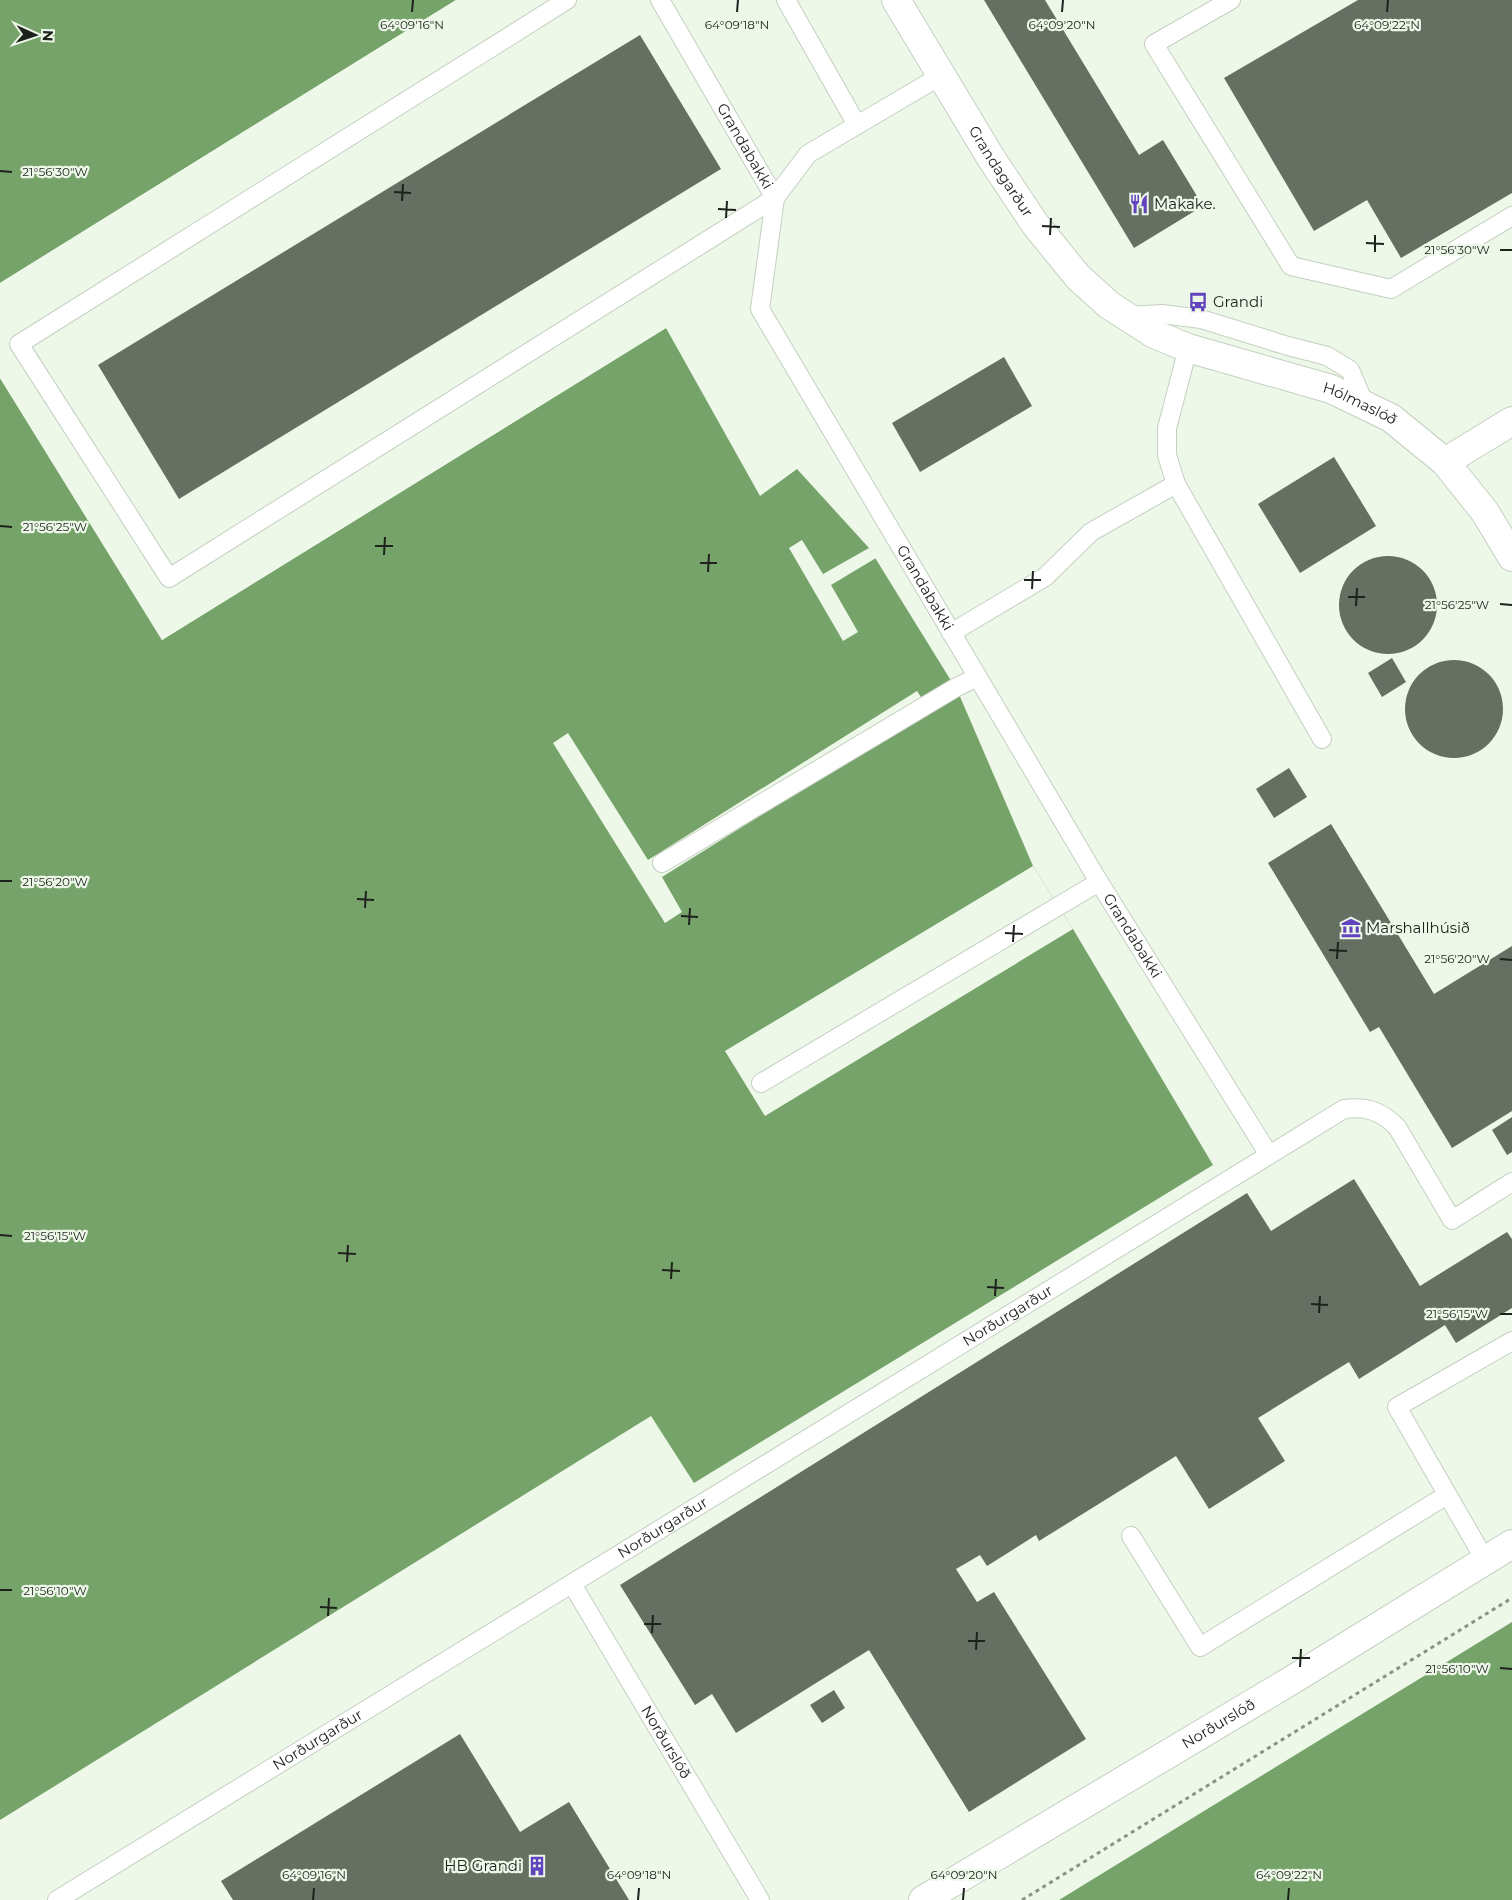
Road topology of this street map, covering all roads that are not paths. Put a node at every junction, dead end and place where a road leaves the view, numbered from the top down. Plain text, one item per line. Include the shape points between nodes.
1 (567, 0) edge
2 (660, 0) edge
3 (786, 0) edge
4 (896, 0) edge
5 (1231, 0) edge
6 (942, 75) junction
7 (857, 125) junction
8 (775, 198) junction
9 (1512, 216) edge
10 (1125, 316) junction
11 (1188, 348) junction
12 (1365, 404) junction
13 (1512, 421) edge
14 (1445, 462) junction
15 (1176, 484) junction
16 (1512, 557) edge
17 (951, 633) junction
18 (977, 677) junction
19 (1322, 739) dead end
20 (662, 863) dead end
21 (1099, 882) junction
22 (760, 1083) dead end
23 (1269, 1155) junction
24 (1512, 1182) edge
25 (1512, 1341) edge
26 (1447, 1495) junction
27 (1130, 1536) dead end
28 (1512, 1544) edge
29 (1485, 1560) junction
30 (572, 1584) junction
31 (57, 1900) edge
32 (760, 1900) edge
33 (923, 1900) edge

1 - 8 lane via 19,344 169,578
2 - 8 lane, Grandabakki
3 - 7 lane
4 - 6 street, Grandagarður
5 - 9 lane via 1154,44 1291,266 1391,290
6 - 7 lane
6 - 10 street, Grandagarður via 1035,224 1078,277
7 - 8 lane via 808,154
8 - 17 lane, Grandabakki via 760,309
10 - 11 street, Grandagarður via 1154,334
10 - 12 lane via 1162,314 1201,319 1327,356 1350,370
11 - 12 street, Hólmaslóð via 1331,389
11 - 15 lane via 1167,428 1167,455
12 - 14 street, Hólmaslóð via 1391,418
13 - 14 street
14 - 16 street, Hólmaslóð via 1485,512
15 - 17 lane via 1091,532 1044,577
15 - 19 lane
17 - 18 lane, Grandabakki
18 - 20 lane
18 - 21 lane, Grandabakki
21 - 22 lane
21 - 23 lane, Grandabakki
23 - 24 lane, Norðurgarður via 1344,1109 1367,1108 1388,1118 1396,1127 1452,1220
23 - 30 lane, Norðurgarður
25 - 26 lane via 1397,1407
26 - 27 lane via 1200,1647
26 - 29 lane
28 - 29 street, Norðurslóð
29 - 33 street, Norðurslóð via 1292,1680
30 - 31 lane, Norðurgarður
30 - 32 lane, Norðurslóð

